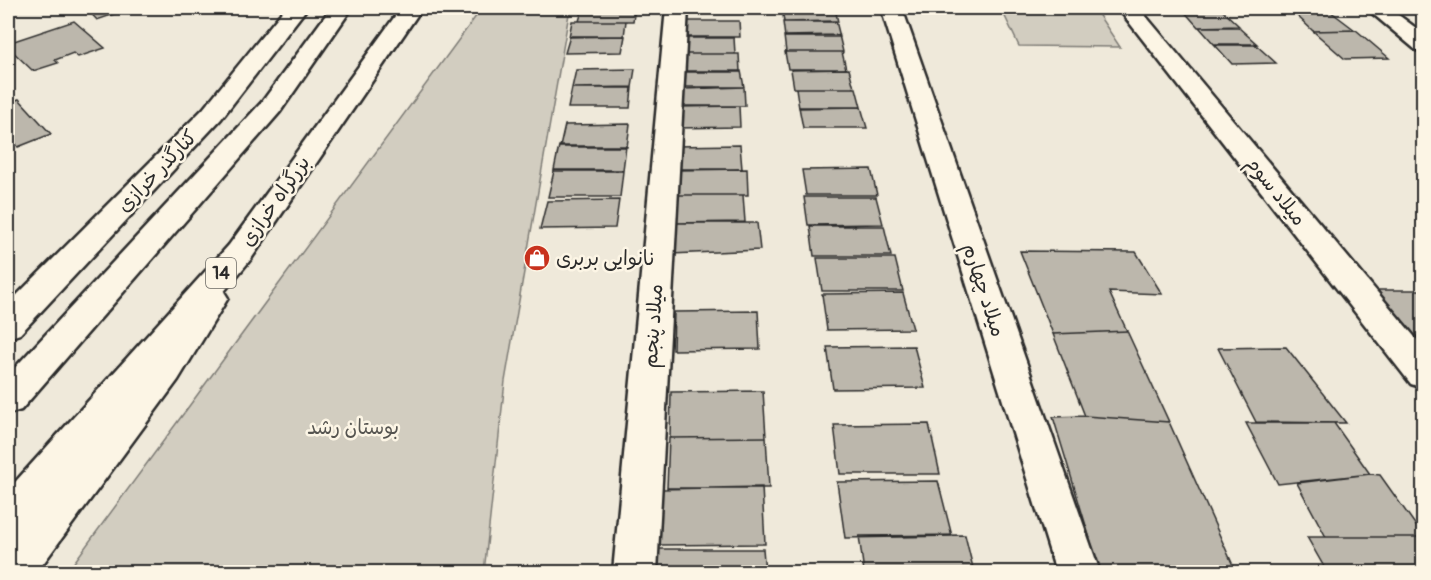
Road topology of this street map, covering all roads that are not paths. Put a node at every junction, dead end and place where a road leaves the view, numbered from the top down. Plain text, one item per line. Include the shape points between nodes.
1 (296, 8) edge
2 (341, 8) edge
3 (411, 8) edge
4 (677, 8) edge
5 (891, 8) edge
6 (1128, 8) edge
7 (1376, 8) edge
8 (1424, 45) edge
9 (240, 252) junction
10 (8, 325) edge
11 (1424, 374) edge
12 (8, 399) edge
13 (8, 520) edge
14 (10, 573) edge
15 (635, 573) edge
16 (1078, 573) edge

1 - 10 main road, کنارگذر خرازی via 212,114
2 - 12 main road via 271,107
3 - 9 main road, بزرگراه خرازی / 14
4 - 15 main road, میلاد پنجم
5 - 16 main road, میلاد چهارم
6 - 11 main road, میلاد سوم
7 - 8 main road
9 - 13 main road, بزرگراه خرازی / 14
9 - 14 main road via 165,370

